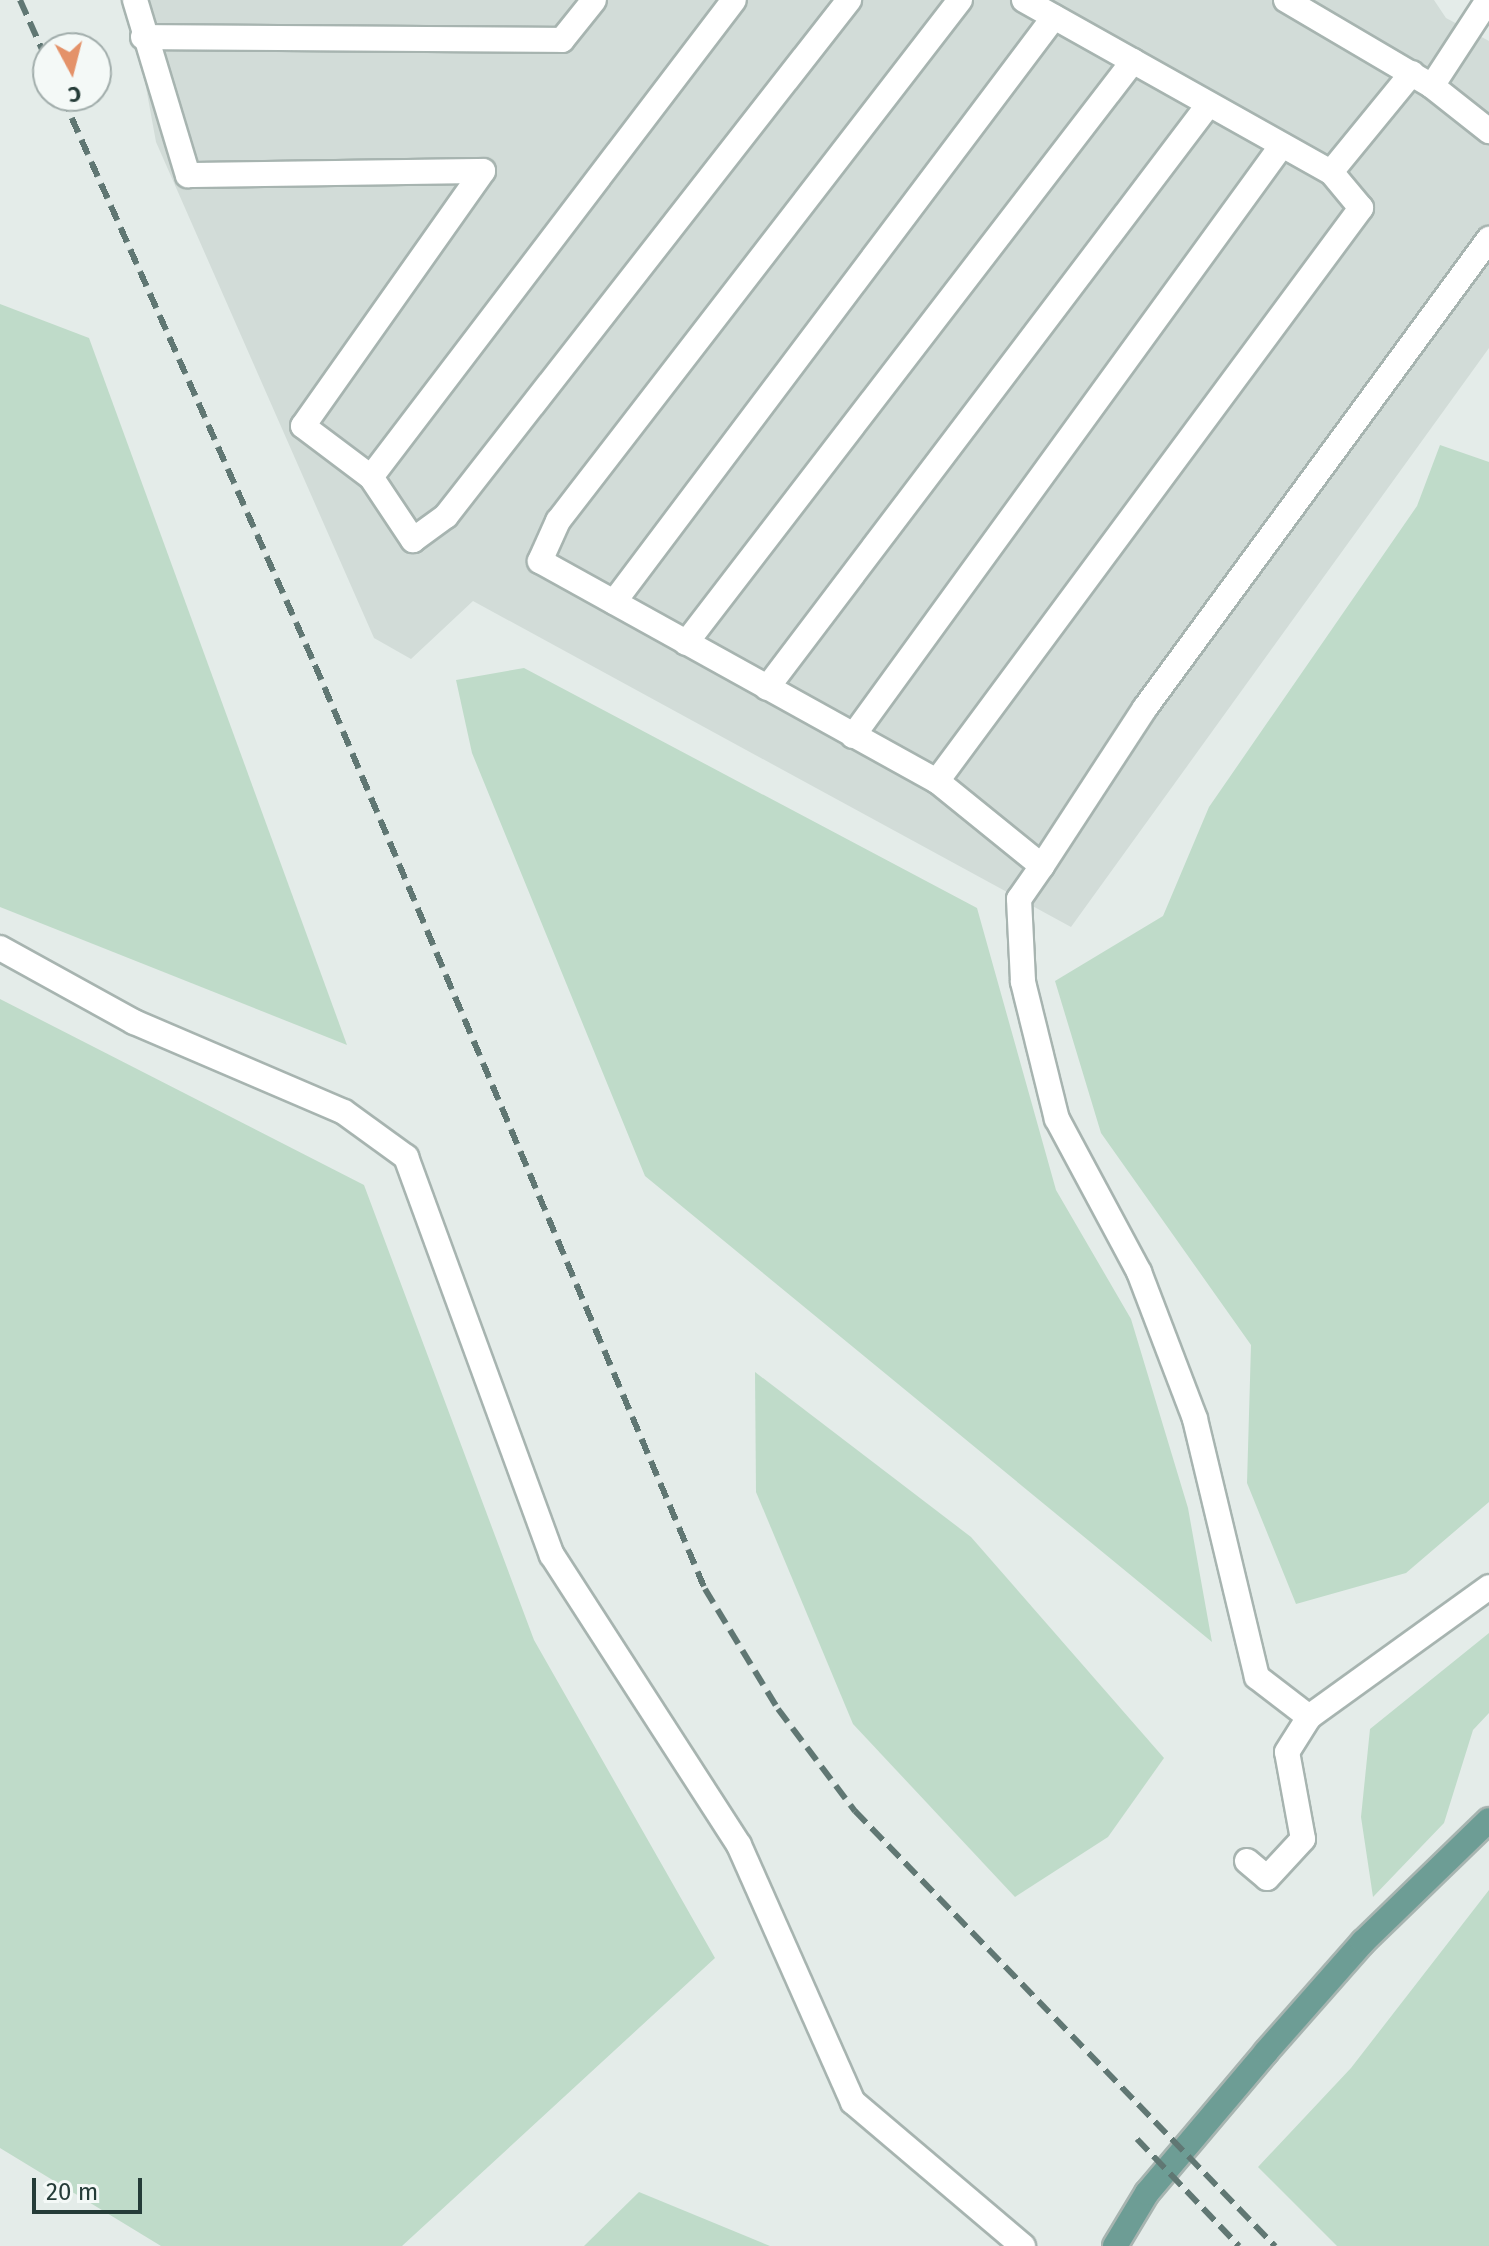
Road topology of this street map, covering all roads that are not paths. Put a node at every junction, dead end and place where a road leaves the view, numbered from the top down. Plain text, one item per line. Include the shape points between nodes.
1 (135, 0) edge
2 (594, 0) edge
3 (734, 0) edge
4 (849, 0) edge
5 (960, 0) edge
6 (1024, 0) edge
7 (1286, 0) edge
8 (1488, 0) edge
9 (1054, 17) junction
10 (143, 37) junction
11 (1133, 61) junction
12 (1422, 80) junction
13 (1209, 104) junction
14 (1489, 131) edge
15 (1282, 145) junction
16 (1331, 172) junction
17 (1489, 239) edge
18 (371, 477) junction
19 (614, 602) junction
20 (686, 643) junction
21 (767, 688) junction
22 (853, 736) junction
23 (937, 781) junction
24 (1042, 866) junction
25 (0, 948) edge
26 (1489, 1587) edge
27 (1309, 1717) junction
28 (1489, 1820) edge
29 (1247, 1861) dead end
30 (1023, 2246) edge
31 (1115, 2246) edge

1 - 10 street
2 - 10 street via 562,40
3 - 18 street
4 - 18 street via 446,516 413,540
5 - 19 street via 558,521 540,561
6 - 9 street
7 - 12 street
8 - 12 street
9 - 11 street
9 - 19 street
10 - 18 street via 188,175 483,171 303,426
11 - 13 street
11 - 20 street
12 - 14 street
12 - 16 street
13 - 15 street
13 - 21 street
15 - 16 street
15 - 22 street
16 - 23 street via 1361,208
17 - 24 street via 1145,708
19 - 20 street
20 - 21 street
21 - 22 street
22 - 23 street
23 - 24 street
24 - 27 street via 1019,899 1023,982 1057,1119 1139,1272 1195,1419 1257,1677
25 - 30 street via 134,1022 344,1112 406,1157 552,1555 739,1845 853,2102
26 - 27 street
27 - 29 street via 1287,1752 1303,1839 1267,1878
28 - 31 main road via 1294,2020 1147,2193

